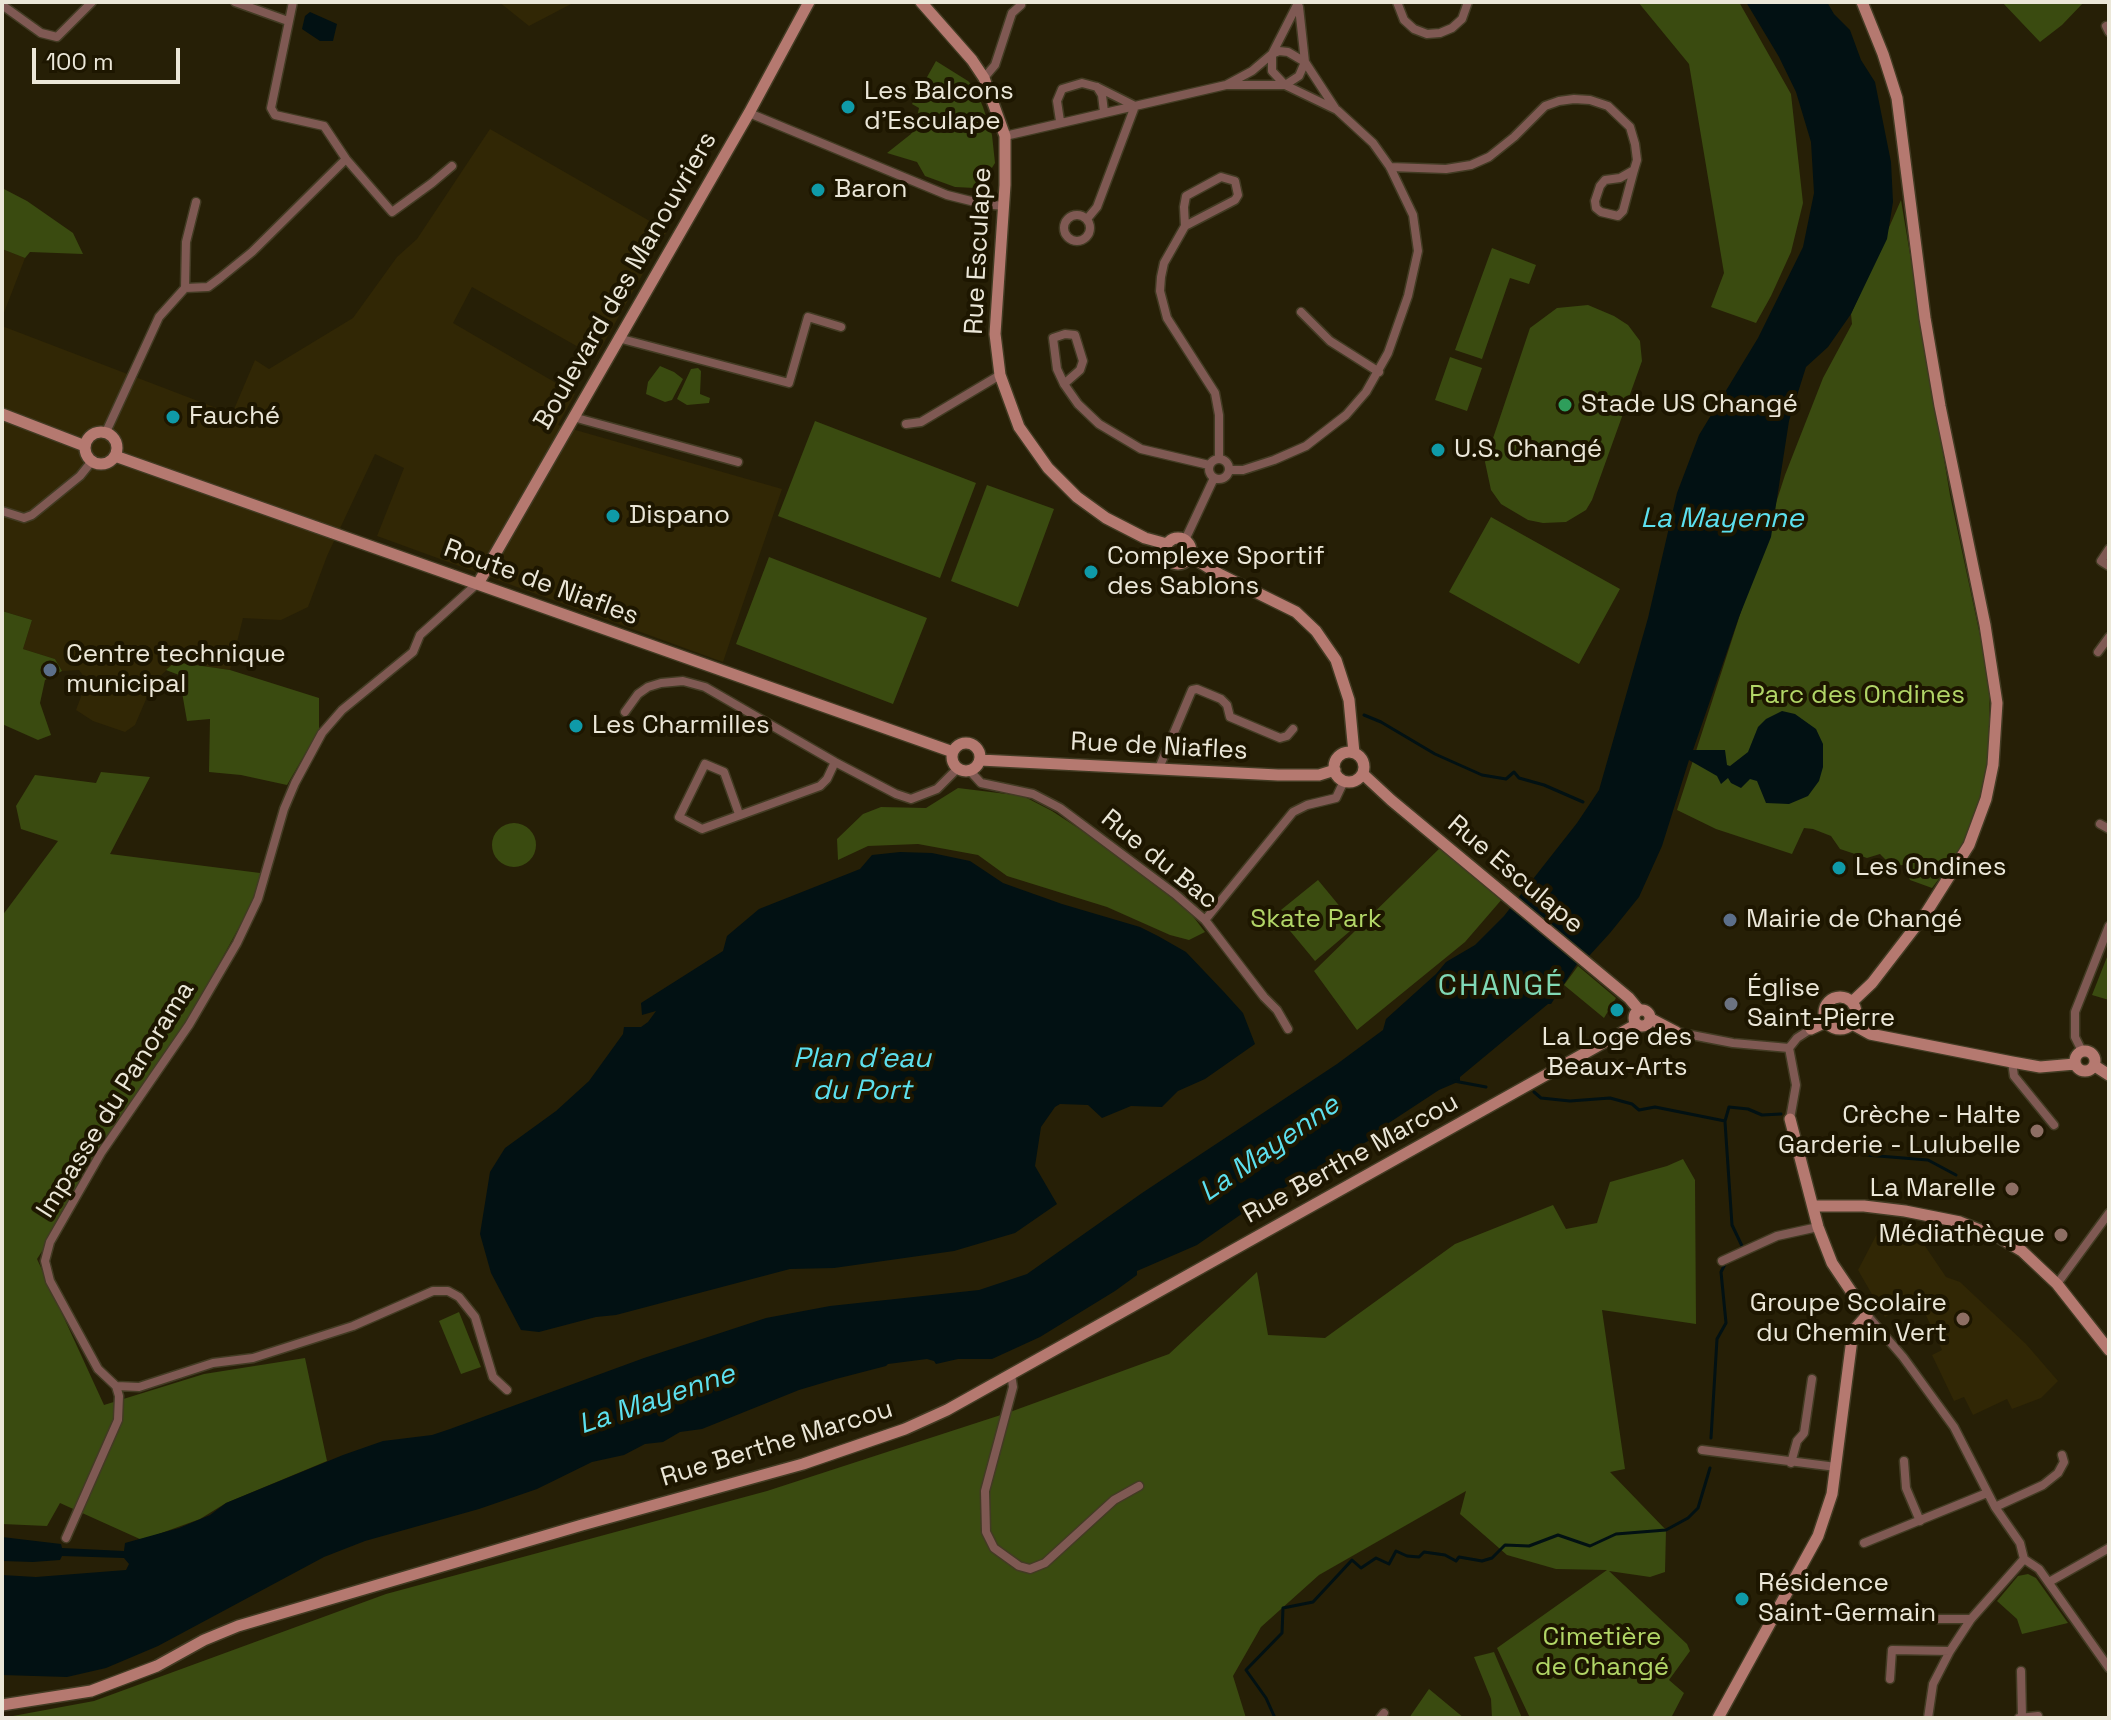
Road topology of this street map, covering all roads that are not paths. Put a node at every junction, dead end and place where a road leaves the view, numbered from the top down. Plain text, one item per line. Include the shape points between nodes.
1 (92, 2) edge
2 (235, 2) edge
3 (293, 2) edge
4 (809, 2) edge
5 (921, 2) edge
6 (1298, 2) edge
7 (1397, 2) edge
8 (1468, 2) edge
9 (1862, 2) edge
10 (2, 5) edge
11 (1021, 5) dead end
12 (288, 21) junction
13 (1272, 54) junction
14 (1305, 62) junction
15 (984, 78) junction
16 (1226, 85) junction
17 (1285, 85) junction
18 (1097, 87) junction
19 (1135, 106) junction
20 (1337, 110) junction
21 (1104, 112) junction
22 (749, 113) junction
23 (1060, 121) junction
24 (1005, 136) junction
25 (346, 159) junction
26 (452, 166) dead end
27 (1390, 167) junction
28 (1634, 170) junction
29 (196, 202) dead end
30 (1004, 206) junction
31 (1087, 219) dead end
32 (1185, 226) junction
33 (185, 288) junction
34 (1301, 312) dead end
35 (841, 327) dead end
36 (618, 338) junction
37 (1379, 372) junction
38 (1000, 375) junction
39 (1064, 384) junction
40 (2, 414) edge
41 (573, 417) junction
42 (906, 424) dead end
43 (106, 432) junction
44 (85, 446) junction
45 (115, 456) junction
46 (1219, 459) junction
47 (92, 461) junction
48 (738, 462) dead end
49 (1209, 465) junction
50 (1229, 470) junction
51 (1214, 478) junction
52 (2, 511) edge
53 (1185, 540) junction
54 (1167, 544) junction
55 (2109, 549) edge
56 (1190, 556) junction
57 (2109, 566) edge
58 (479, 582) junction
59 (2109, 637) edge
60 (2098, 652) dead end
61 (625, 712) dead end
62 (1293, 729) dead end
63 (953, 752) junction
64 (1354, 753) junction
65 (980, 760) junction
66 (835, 762) junction
67 (1159, 768) junction
68 (957, 769) junction
69 (1335, 770) junction
70 (970, 771) junction
71 (1363, 774) junction
72 (1344, 781) junction
73 (739, 814) junction
74 (2100, 824) dead end
75 (2109, 829) edge
76 (1205, 920) junction
77 (2109, 926) edge
78 (1852, 1002) junction
79 (1639, 1010) junction
80 (1651, 1019) junction
81 (1826, 1022) junction
82 (1637, 1024) junction
83 (1852, 1024) junction
84 (1288, 1029) dead end
85 (1811, 1029) joint
86 (1676, 1032) joint
87 (1789, 1048) junction
88 (2082, 1051) junction
89 (2012, 1062) junction
90 (2075, 1064) junction
91 (2095, 1066) junction
92 (2109, 1075) edge
93 (1790, 1119) joint
94 (2054, 1125) dead end
95 (1814, 1206) junction
96 (2109, 1213) edge
97 (1818, 1227) junction
98 (1722, 1261) dead end
99 (2057, 1284) junction
100 (1867, 1315) junction
101 (2109, 1350) edge
102 (1011, 1374) junction
103 (1812, 1379) dead end
104 (116, 1386) junction
105 (507, 1390) dead end
106 (1702, 1450) dead end
107 (2062, 1455) dead end
108 (1904, 1461) dead end
109 (1791, 1463) junction
110 (1836, 1467) junction
111 (1139, 1486) dead end
112 (1987, 1493) junction
113 (1995, 1507) junction
114 (1920, 1521) junction
115 (66, 1538) dead end
116 (1864, 1543) dead end
117 (2109, 1548) edge
118 (2024, 1559) junction
119 (2049, 1582) junction
120 (1933, 1619) dead end
121 (1971, 1619) junction
122 (1950, 1651) junction
123 (2107, 1661) edge
124 (2021, 1671) dead end
125 (1890, 1679) dead end
126 (2, 1705) edge
127 (2038, 1716) dead end
128 (1718, 1718) edge
129 (1928, 1718) edge
130 (2020, 1718) edge

1 - 10 street via 57,37 41,33
2 - 12 street
3 - 12 street
4 - 22 street, Boulevard des Manouvriers
5 - 15 street, Rue Esculape
6 - 13 street
6 - 14 street
7 - 8 street via 1404,20 1427,34 1452,28
9 - 78 street via 1897,98 1925,318 1997,703 1993,765 1969,845 1926,913
11 - 15 street via 1012,13 995,65
12 - 25 street via 271,108 275,115 324,126
13 - 14 street via 1288,52
13 - 16 street
13 - 17 street via 1272,71
14 - 17 street via 1299,76
14 - 20 street
15 - 24 street, Rue Esculape
16 - 17 street
16 - 19 street
17 - 20 street
18 - 19 street
18 - 21 street
18 - 23 street via 1082,83 1062,89 1057,101
19 - 21 street
19 - 31 street via 1097,207
20 - 27 street
21 - 23 street
22 - 30 street via 947,195
22 - 36 street, Boulevard des Manouvriers
23 - 24 street
24 - 30 street, Rue Esculape
25 - 26 street via 392,212
25 - 33 street via 220,278 208,287
27 - 28 street via 1471,165 1489,157 1545,106 1574,99 1608,106 1630,127
27 - 37 street via 1413,215 1418,251 1408,296
28 - 28 street via 1623,211 1618,216 1596,208 1605,180
29 - 33 street via 186,242
30 - 38 street, Rue Esculape via 995,334
32 - 32 street via 1186,196 1221,177 1235,181 1235,200
32 - 46 street via 1164,263 1160,291 1167,318 1215,393
33 - 43 street via 159,317
34 - 37 street via 1330,341
35 - 36 street via 808,317 789,383
36 - 41 street, Boulevard des Manouvriers
37 - 50 street via 1346,415 1306,446 1243,470
38 - 42 street via 921,422
38 - 54 street, Rue Esculape via 1019,427 1048,468 1106,518
39 - 39 street via 1053,338 1075,335 1083,361
39 - 49 street via 1099,424 1141,449
40 - 44 street
41 - 48 street
41 - 58 street, Boulevard des Manouvriers
43 - 44 street via 92,434
43 - 45 street via 116,441
44 - 47 street
45 - 47 street via 102,464
45 - 58 street, Route de Niafles
46 - 49 street
46 - 50 street
47 - 52 street via 32,515 24,518
49 - 51 street
50 - 51 street via 1224,478
51 - 53 street
53 - 54 street
53 - 56 street
54 - 56 street via 1165,553 1173,563
55 - 57 street via 2101,561
56 - 64 street via 1296,612 1316,631 1336,660 1349,700
58 - 63 street, Route de Niafles
58 - 104 street, Impasse du Panorama via 420,635 413,652 322,733 284,809 258,899 237,943 50,1242 45,1261 50,1281 98,1369
59 - 60 street
61 - 66 street via 648,687 683,681 705,687
62 - 67 street via 1280,738 1266,733 1230,717 1221,699 1192,690
63 - 65 street via 959,745 972,744
63 - 68 street
64 - 69 street via 1340,756
64 - 71 street via 1363,761
65 - 67 street, Rue de Niafles
65 - 70 street
66 - 68 street via 911,799 937,789
66 - 73 street via 820,786
67 - 69 street, Rue de Niafles via 1317,775
68 - 70 street
69 - 72 street
70 - 76 street, Rue du Bac via 981,783 1033,794 1060,808
71 - 72 street
71 - 79 street, Rue Esculape
72 - 76 street via 1336,798 1293,812
73 - 73 street via 702,829 679,817 705,764 724,772
74 - 75 street
76 - 84 street, Rue du Bac
77 - 88 street via 2075,1012 2075,1037
78 - 81 street via 1843,997 1828,1002
78 - 83 street
79 - 80 street
79 - 82 street
80 - 82 street via 1644,1026
80 - 86 street
81 - 83 street via 1839,1029
81 - 85 street
82 - 102 street, Rue Berthe Marcou
83 - 89 street via 1870,1034
85 - 87 street
86 - 87 street
87 - 93 street via 1796,1085
88 - 90 street
88 - 91 street via 2094,1056
89 - 90 street via 2040,1067
89 - 94 street via 2014,1076
90 - 91 street via 2086,1071
91 - 92 street
93 - 95 street
95 - 97 street
95 - 99 street via 1864,1206 1960,1222 2022,1251
96 - 99 street
97 - 98 street via 1777,1236
97 - 100 street via 1832,1263
99 - 101 street
100 - 110 street via 1853,1331
100 - 112 street via 1954,1427
102 - 111 street via 1013,1387 985,1491 986,1532 994,1548 1019,1566 1030,1569 1045,1563 1114,1500
102 - 126 street, Rue Berthe Marcou via 947,1410 865,1444 238,1626 91,1691
103 - 109 street via 1804,1433
104 - 105 street via 139,1387 213,1363 253,1358 353,1326 433,1291 448,1291 475,1317 493,1377
104 - 115 street via 118,1420
106 - 109 street
107 - 113 street via 2058,1473 2043,1485
108 - 114 street via 1906,1488
109 - 110 street
110 - 128 street via 1818,1536
112 - 113 street
112 - 114 street
113 - 118 street via 2020,1543
114 - 116 street
117 - 119 street
118 - 119 street
118 - 121 street
119 - 123 street
120 - 121 street
121 - 122 street
122 - 125 street via 1892,1650
122 - 129 street via 1933,1684
124 - 130 street
127 - 130 street

